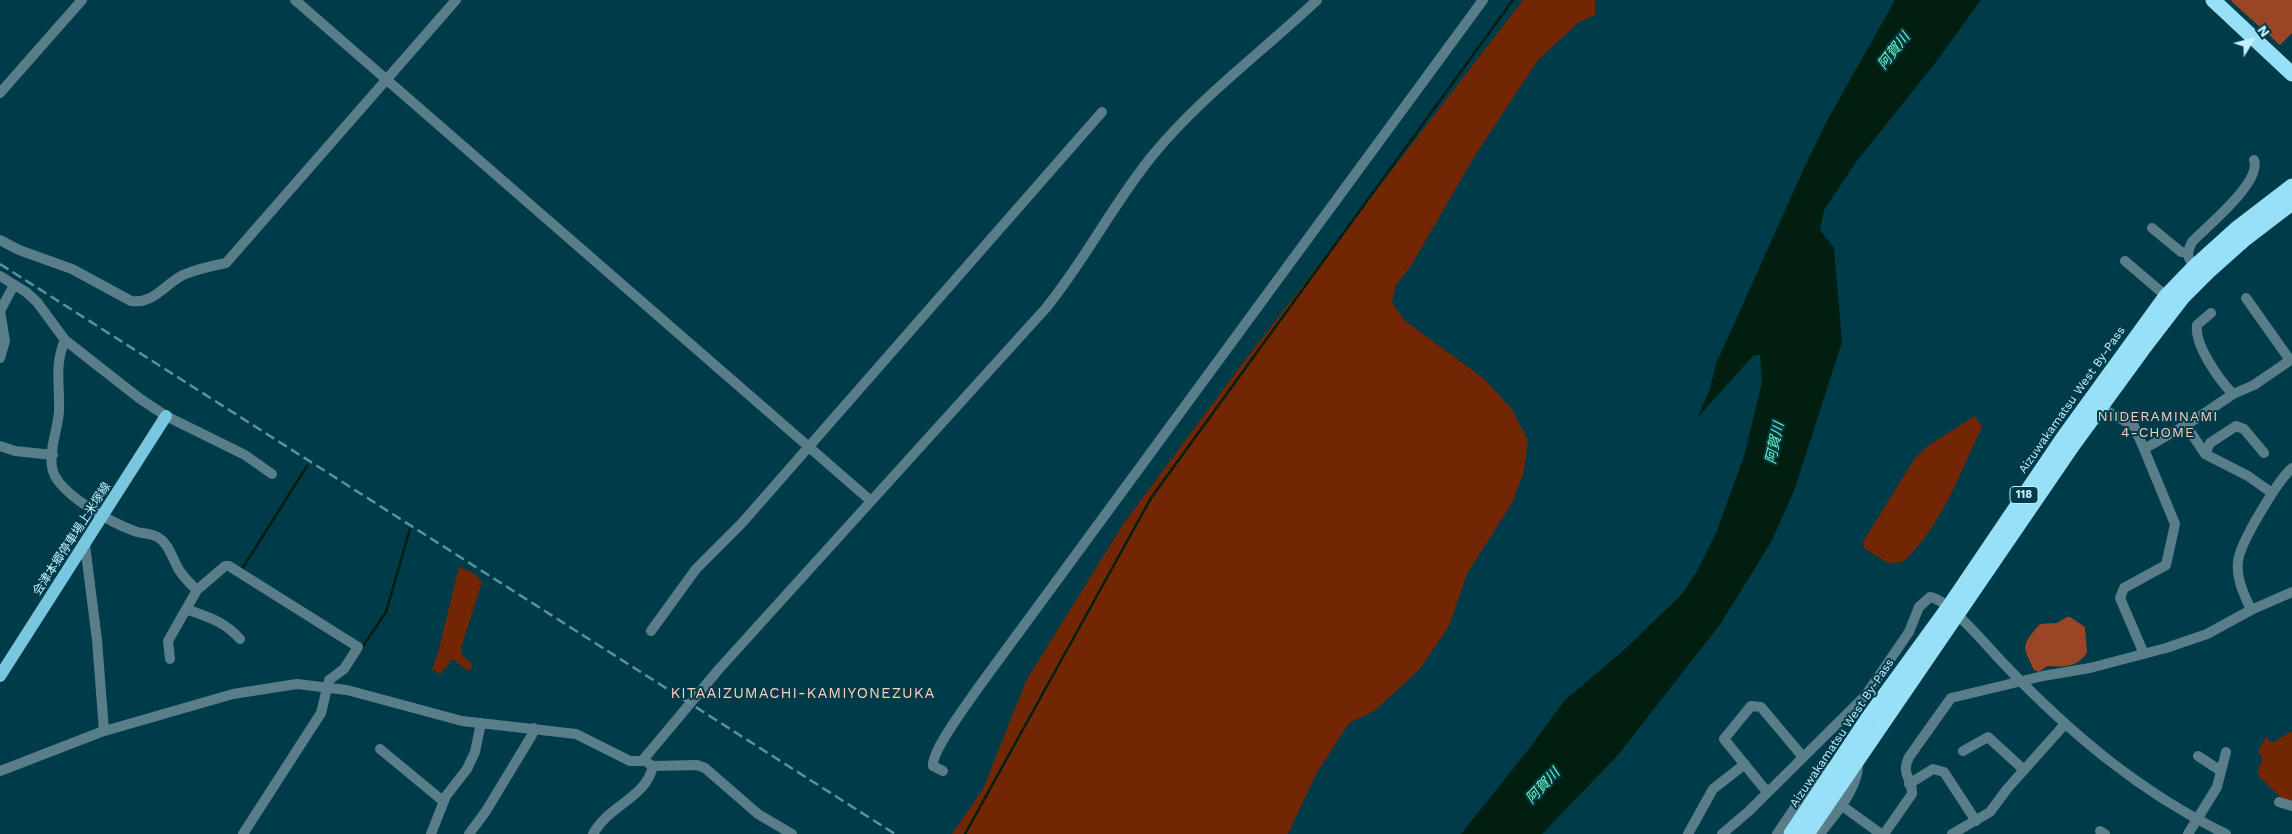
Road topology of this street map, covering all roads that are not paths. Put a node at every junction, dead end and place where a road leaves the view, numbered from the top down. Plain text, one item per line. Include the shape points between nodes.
1 (82, 0) edge
2 (295, 0) edge
3 (456, 0) edge
4 (1317, 0) edge
5 (1482, 0) edge
6 (2213, 0) edge
7 (2288, 69) edge
8 (386, 80) junction
9 (0, 93) edge
10 (1102, 112) dead end
11 (2254, 160) dead end
12 (2292, 186) edge
13 (2292, 203) edge
14 (2152, 228) dead end
15 (0, 240) edge
16 (2192, 260) junction
17 (2125, 261) dead end
18 (0, 276) edge
19 (14, 285) junction
20 (2166, 296) junction
21 (2246, 298) dead end
22 (2211, 313) dead end
23 (66, 340) junction
24 (0, 358) edge
25 (2291, 359) edge
26 (2233, 394) junction
27 (2101, 408) junction
28 (166, 416) junction
29 (2186, 425) junction
30 (0, 446) edge
31 (809, 448) junction
32 (2144, 449) junction
33 (2264, 453) dead end
34 (2205, 454) junction
35 (52, 455) junction
36 (2292, 468) edge
37 (272, 474) dead end
38 (2272, 493) junction
39 (870, 501) junction
40 (103, 516) junction
41 (84, 545) junction
42 (197, 590) junction
43 (2292, 592) edge
44 (186, 609) junction
45 (2251, 610) junction
46 (1952, 612) junction
47 (650, 631) dead end
48 (240, 639) dead end
49 (2144, 654) junction
50 (170, 659) dead end
51 (0, 676) edge
52 (2020, 681) junction
53 (326, 687) junction
54 (481, 723) junction
55 (2065, 724) junction
56 (534, 728) junction
57 (104, 731) junction
58 (380, 749) dead end
59 (1963, 751) dead end
60 (2226, 752) dead end
61 (2198, 756) dead end
62 (1858, 757) junction
63 (1803, 758) junction
64 (642, 761) junction
65 (1745, 764) junction
66 (653, 766) junction
67 (1835, 770) junction
68 (2024, 770) junction
69 (0, 771) edge
70 (943, 771) dead end
71 (2221, 771) junction
72 (1909, 784) junction
73 (1767, 792) junction
74 (443, 801) junction
75 (2279, 802) dead end
76 (1841, 805) junction
77 (2292, 806) edge
78 (2196, 820) junction
79 (1976, 821) junction
80 (243, 834) edge
81 (431, 834) edge
82 (469, 834) edge
83 (593, 834) edge
84 (792, 834) edge
85 (1688, 834) edge
86 (1722, 834) edge
87 (1777, 834) edge
88 (1791, 834) edge
89 (1807, 834) edge
90 (1820, 834) edge
91 (1883, 834) edge
92 (1952, 834) edge
93 (2188, 834) edge
94 (2226, 834) edge

1 - 9 street
2 - 8 street
3 - 8 street
4 - 39 street via 1183,121 1151,156 1073,274 1046,308
5 - 70 street via 978,688 933,760 934,766
6 - 7 highway
8 - 15 street via 226,263 182,276 149,299 131,300 72,269 18,250
8 - 31 street
10 - 31 street
11 - 16 street via 2255,170 2241,193 2192,242
12 - 16 highway, Aizuwakamatsu West By-Pass / 118
13 - 27 highway, Aizuwakamatsu West By-Pass / 118 via 2245,239 2183,297
14 - 16 street
16 - 20 highway, Aizuwakamatsu West By-Pass / 118
17 - 20 street
18 - 19 street
19 - 23 street via 46,311
19 - 24 street via 0,311 5,340
20 - 46 highway, Aizuwakamatsu West By-Pass / 118 via 2062,438
21 - 25 street
22 - 26 street via 2198,325 2197,333 2212,365
23 - 28 street
23 - 35 street via 57,368 59,410
25 - 26 street via 2254,386
26 - 29 street
27 - 32 street via 2134,426
27 - 46 highway, Aizuwakamatsu West By-Pass / 118
28 - 37 street via 245,455
28 - 40 main road, 会津本郷停車場上米塚線
29 - 32 street
29 - 34 street
30 - 35 street
31 - 39 street
31 - 47 street via 737,529 696,569
32 - 49 street via 2175,524 2166,565 2124,588 2120,598
33 - 34 street via 2244,429 2236,426 2210,443
34 - 38 street via 2248,476
35 - 40 street via 52,467 60,485
36 - 38 street
38 - 45 street via 2238,560 2239,580
39 - 64 street via 719,669
40 - 41 main road, 会津本郷停車場上米塚線
40 - 42 street via 161,539
41 - 51 main road, 会津本郷停車場上米塚線
41 - 57 street via 97,640
42 - 44 street
42 - 53 street via 229,566 358,647 344,669 329,680
43 - 45 street
44 - 48 street via 219,621
44 - 50 street via 168,641
45 - 49 street via 2207,634
46 - 52 street
46 - 62 highway, Aizuwakamatsu West By-Pass / 118
46 - 63 street via 1933,598 1926,598 1909,632 1864,696
46 - 67 highway, Aizuwakamatsu West By-Pass / 118 via 1868,718
49 - 52 street
52 - 55 street
52 - 72 street via 1951,698 1905,766
53 - 54 street
53 - 57 street via 297,684 233,694
53 - 80 street via 321,714
54 - 56 street
54 - 74 street via 475,752 467,769
55 - 68 street
55 - 78 street via 2125,773
56 - 64 street via 576,734 630,761
56 - 82 street
57 - 69 street
58 - 74 street
59 - 68 street via 1988,737
60 - 71 street
61 - 71 street
62 - 76 street via 1857,774
62 - 89 highway, Aizuwakamatsu West By-Pass / 118
63 - 65 street via 1761,707 1751,706 1724,739
63 - 73 street
64 - 66 street
65 - 73 street
65 - 85 street via 1713,789
66 - 83 street via 646,786 604,819
66 - 84 street via 697,765 705,768 758,814
67 - 87 street via 1825,767 1814,779
67 - 88 highway, Aizuwakamatsu West By-Pass / 118
68 - 79 street via 1990,812
71 - 78 street via 2217,787
72 - 79 street via 1933,769 1944,772
72 - 91 street via 1912,794
73 - 86 street
74 - 81 street
75 - 77 street
76 - 90 street
76 - 91 street
78 - 93 street
78 - 94 street
79 - 92 street

